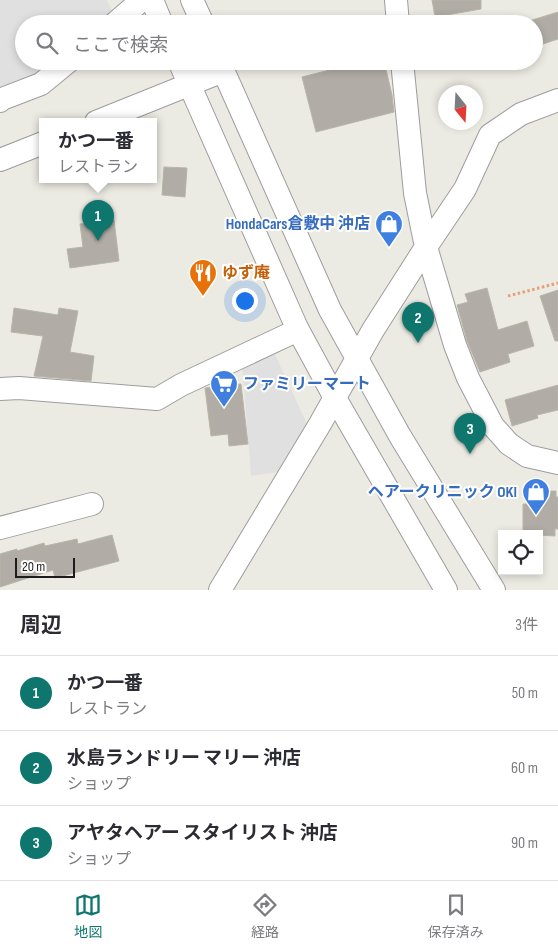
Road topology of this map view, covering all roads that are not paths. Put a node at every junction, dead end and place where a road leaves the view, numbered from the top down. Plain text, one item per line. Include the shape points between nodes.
1 (142, 0) edge
2 (152, 0) edge
3 (192, 0) edge
4 (396, 0) edge
5 (124, 15) edge
6 (158, 15) edge
7 (199, 15) edge
8 (397, 15) edge
9 (58, 70) edge
10 (183, 70) edge
11 (214, 70) edge
12 (223, 70) edge
13 (403, 70) edge
14 (189, 85) junction
15 (558, 100) edge
16 (0, 101) edge
17 (106, 118) edge
18 (39, 145) edge
19 (0, 160) edge
20 (426, 247) junction
21 (298, 330) junction
22 (356, 359) junction
23 (0, 389) edge
24 (335, 398) junction
25 (558, 463) edge
26 (92, 504) dead end
27 (0, 528) edge
28 (220, 590) edge
29 (446, 590) edge
30 (494, 590) edge

1 - 5 street
2 - 6 street
3 - 7 street
4 - 8 street
9 - 16 street via 41,84
10 - 14 street
11 - 14 street
12 - 22 street via 330,310
13 - 20 street via 415,193
14 - 17 street
14 - 21 street
15 - 20 street via 521,114 490,135 465,190
18 - 19 street
20 - 22 street
20 - 25 street via 455,345 493,426 509,444 527,456
21 - 23 street via 157,399
21 - 24 street
22 - 24 street
22 - 30 street
24 - 28 street
24 - 29 street
26 - 27 street

